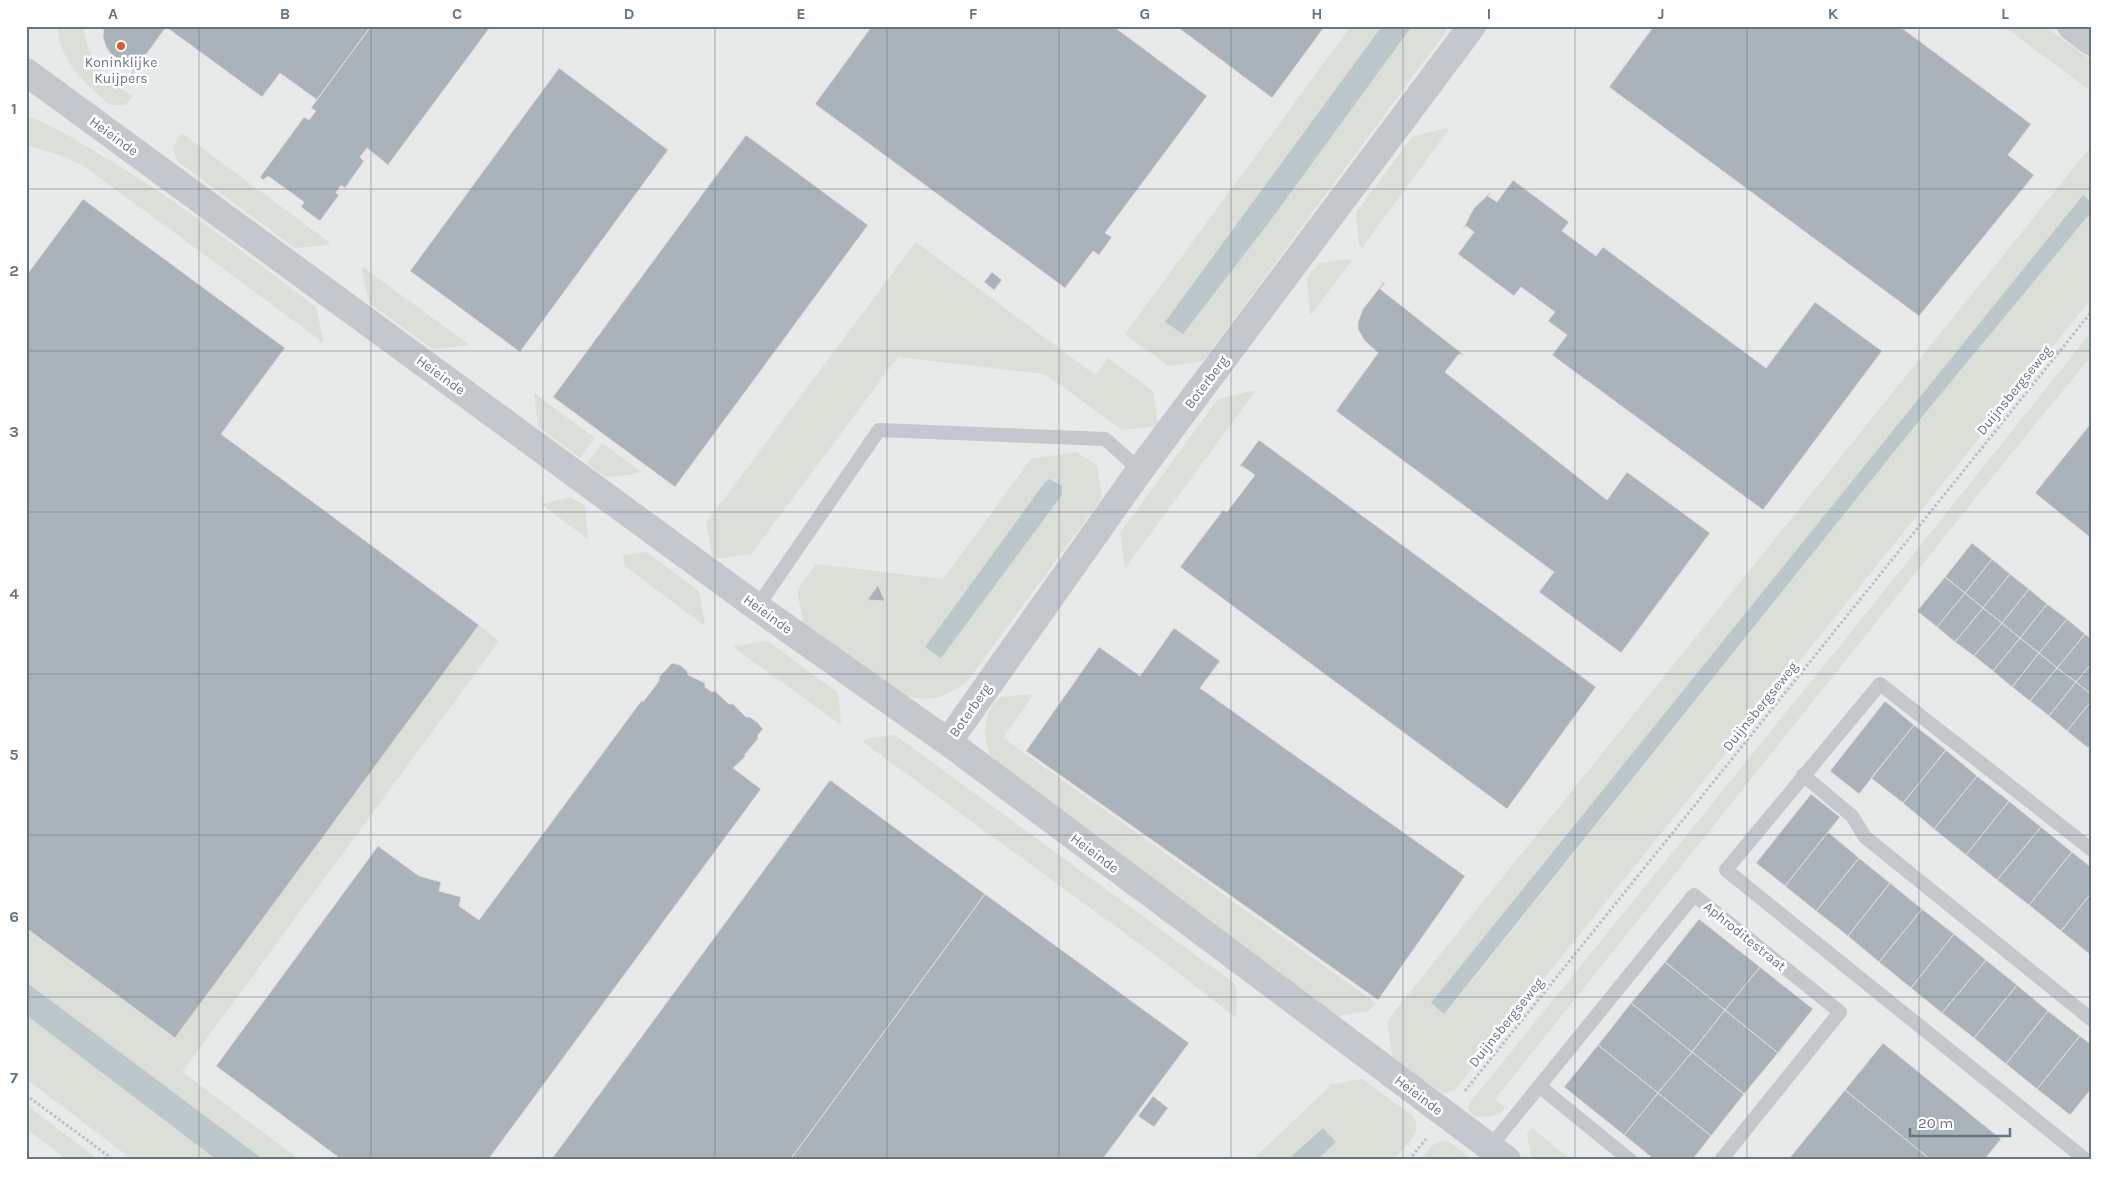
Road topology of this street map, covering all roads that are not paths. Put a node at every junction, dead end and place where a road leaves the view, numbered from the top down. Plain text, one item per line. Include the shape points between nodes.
1 (1472, 26) edge
2 (2071, 26) edge
3 (2092, 42) edge
4 (26, 72) edge
5 (1140, 470) junction
6 (757, 607) junction
7 (948, 742) junction
8 (1804, 775) junction
9 (2092, 850) edge
10 (2092, 1020) edge
11 (1539, 1086) junction
12 (1498, 1154) edge
13 (1630, 1160) edge
14 (1721, 1160) edge
15 (2086, 1160) edge

1 - 5 street, Boterberg
2 - 3 street
4 - 6 street, Heieinde
5 - 6 lane via 1105,439 879,430
5 - 7 street, Boterberg
6 - 7 street, Heieinde
7 - 12 street, Heieinde
8 - 9 lane via 1880,684
8 - 10 lane via 1852,816 1865,837
8 - 15 lane via 1726,870
11 - 12 lane, Aphroditestraat
11 - 13 lane
11 - 14 lane, Aphroditestraat via 1694,895 1840,1012

